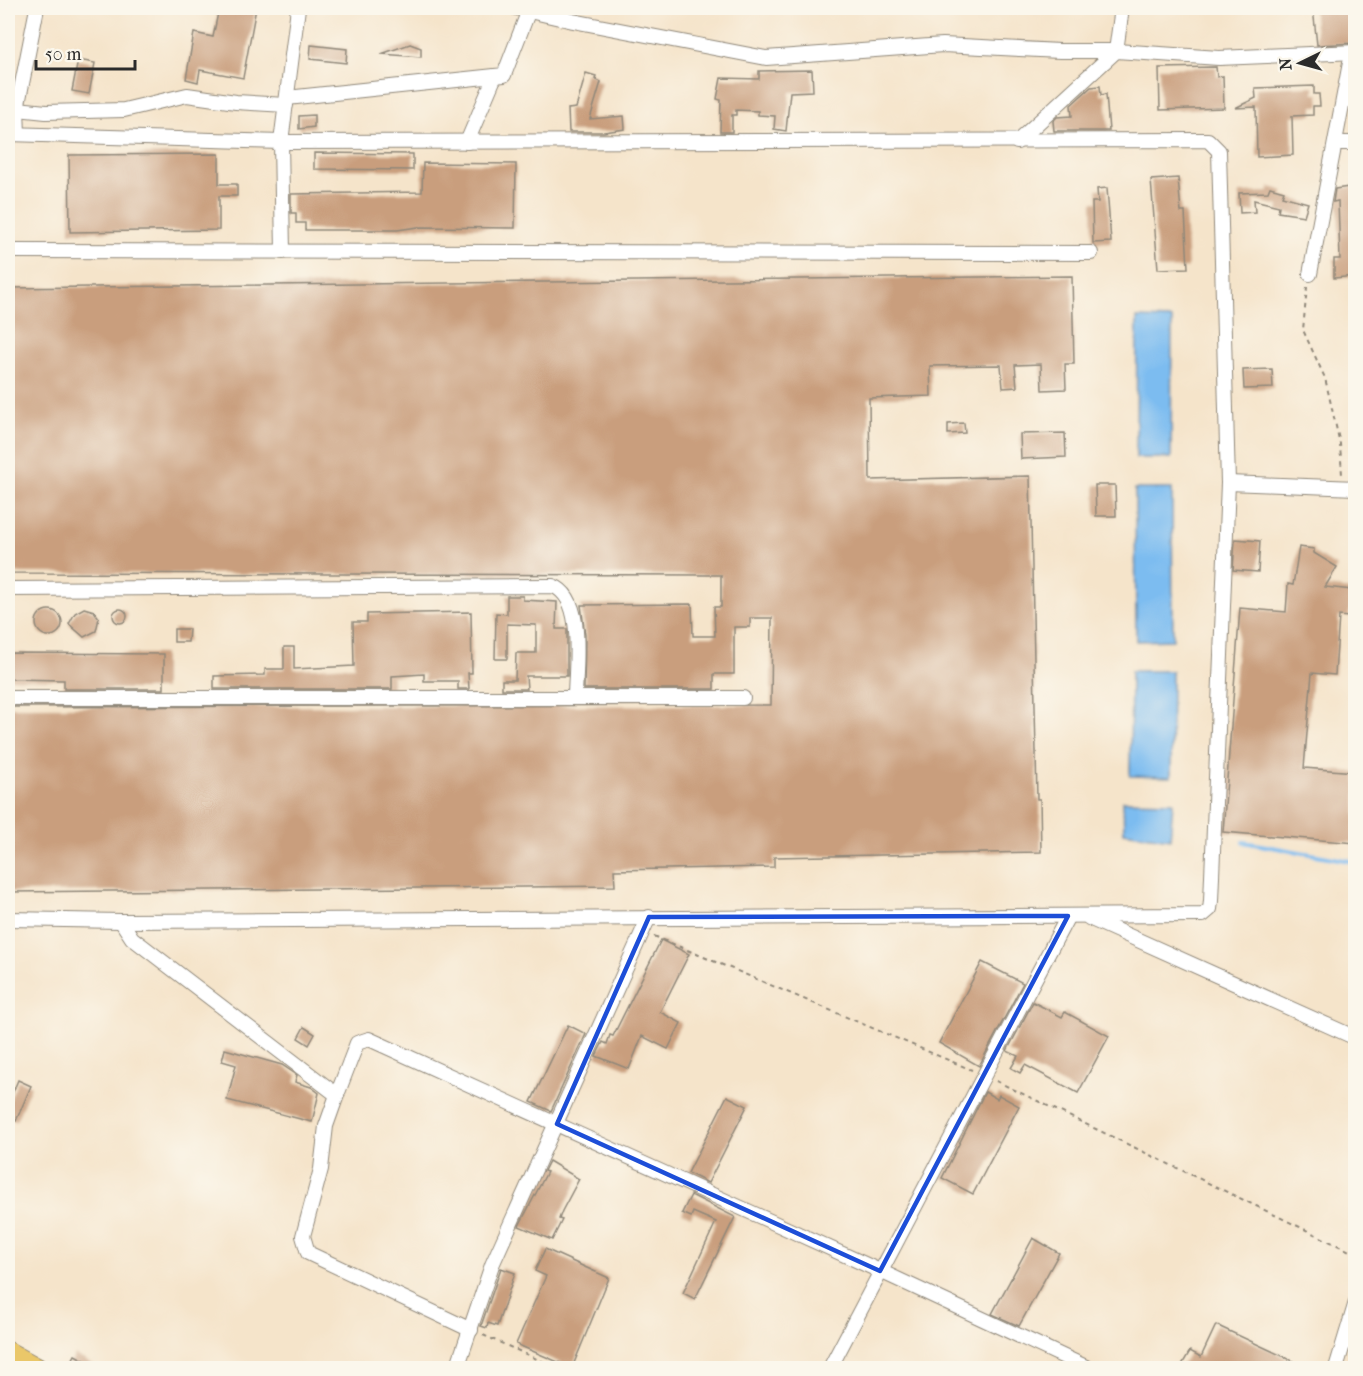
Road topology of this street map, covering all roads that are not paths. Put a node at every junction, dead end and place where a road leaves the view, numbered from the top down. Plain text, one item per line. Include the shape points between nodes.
1 (37, 8) edge
2 (298, 8) edge
3 (1122, 8) edge
4 (522, 9) edge
5 (574, 14) edge
6 (1116, 51) junction
7 (1354, 52) edge
8 (495, 76) junction
9 (286, 101) junction
10 (12, 109) edge
11 (46, 112) junction
12 (13, 134) edge
13 (45, 135) junction
14 (1017, 141) junction
15 (281, 142) junction
16 (467, 142) junction
17 (1336, 143) junction
18 (1356, 143) edge
19 (8, 251) edge
20 (283, 252) junction
21 (1091, 253) dead end
22 (1310, 274) road end
23 (1228, 483) junction
24 (1349, 487) edge
25 (8, 589) edge
26 (8, 698) edge
27 (575, 698) junction
28 (743, 698) dead end
29 (1068, 916) junction
30 (649, 917) junction
31 (1085, 917) junction
32 (8, 919) edge
33 (120, 921) junction
34 (1356, 1038) edge
35 (337, 1095) junction
36 (557, 1124) junction
37 (880, 1271) junction
38 (1356, 1302) edge
39 (471, 1330) junction
40 (8, 1351) edge
41 (39, 1368) edge
42 (457, 1368) edge
43 (830, 1368) edge
44 (1088, 1368) edge
45 (1336, 1368) edge

1 - 10 street
2 - 9 street
3 - 6 street
4 - 5 street
4 - 8 street via 504,75
5 - 6 street via 766,58 943,45
6 - 7 street via 1219,58
6 - 14 street
7 - 17 street
8 - 9 street
8 - 16 street
9 - 11 street via 236,102 187,95 124,110
9 - 15 street
10 - 11 street
10 - 12 street
11 - 13 street
12 - 13 street
13 - 15 street
14 - 16 street
14 - 23 street via 1208,140 1219,151
15 - 16 street
15 - 20 street
17 - 18 street
17 - 22 street
19 - 20 street
20 - 21 street
23 - 24 street
23 - 31 street via 1210,909 1203,915
25 - 27 street via 553,586 566,595 575,617
26 - 27 street
27 - 28 street
29 - 30 street
29 - 31 street
29 - 37 street
30 - 33 street
30 - 36 street
31 - 34 street
32 - 33 street
33 - 35 street via 132,938
35 - 36 street via 357,1043 369,1039
35 - 39 street via 326,1126 321,1169 303,1236 304,1248
36 - 37 street
36 - 39 street via 492,1265
37 - 43 street
37 - 44 street
38 - 45 street
39 - 42 street
40 - 41 main road

